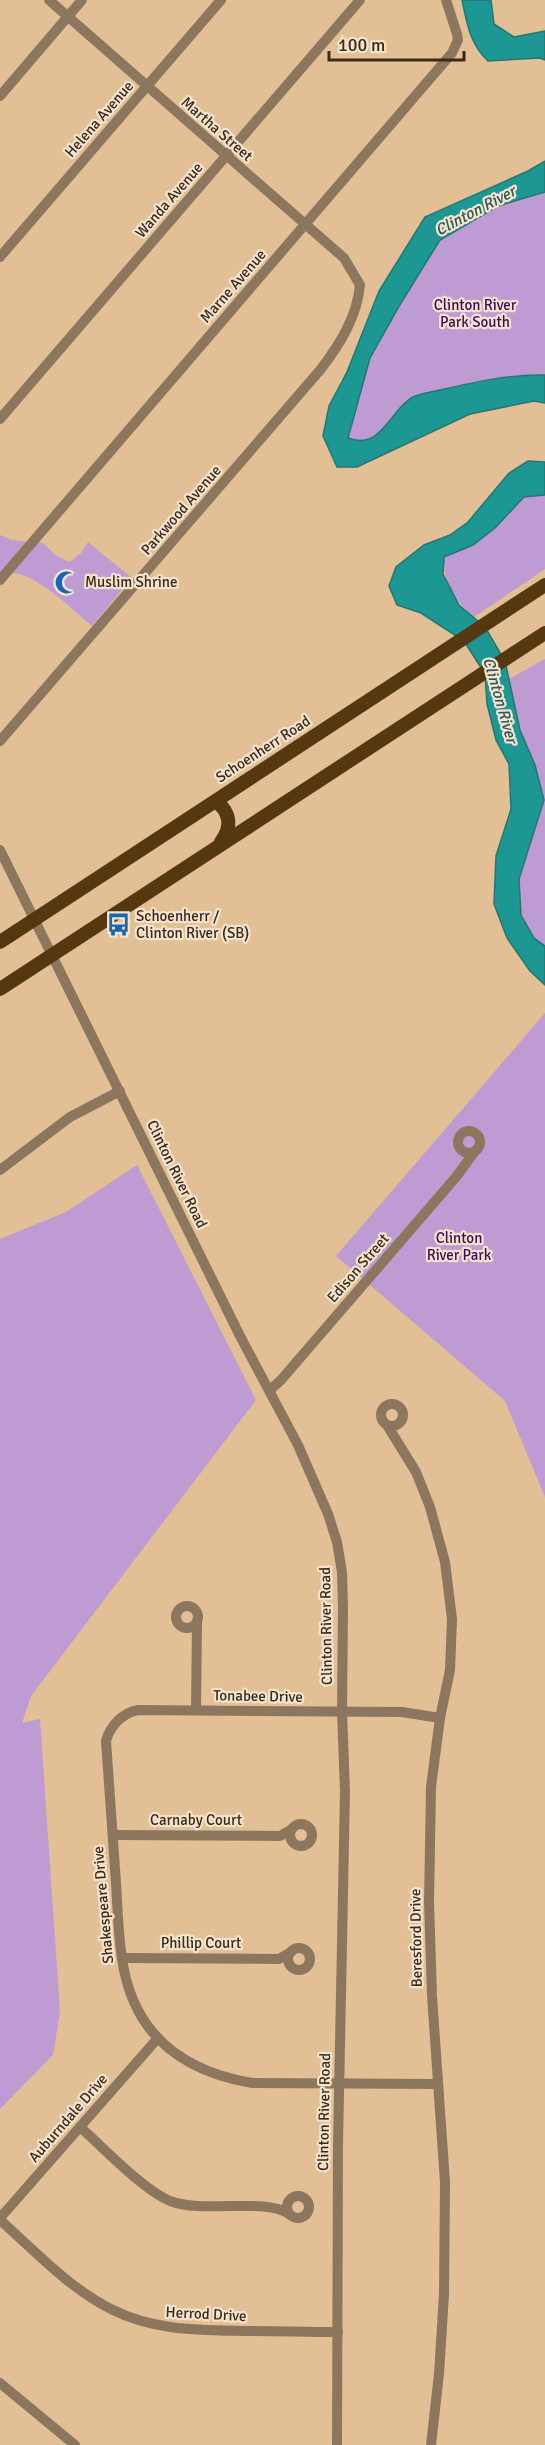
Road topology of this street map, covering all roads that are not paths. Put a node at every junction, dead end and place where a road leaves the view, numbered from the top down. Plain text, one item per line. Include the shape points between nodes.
1 (49, 0) edge
2 (82, 0) edge
3 (221, 0) edge
4 (360, 0) edge
5 (447, 0) edge
6 (68, 17) junction
7 (147, 87) junction
8 (0, 96) edge
9 (226, 156) junction
10 (305, 225) junction
11 (0, 257) edge
12 (360, 285) joint
13 (0, 419) edge
14 (0, 580) edge
15 (545, 585) edge
16 (545, 633) edge
17 (0, 741) edge
18 (216, 801) junction
19 (217, 847) junction
20 (0, 850) edge
21 (34, 919) junction
22 (0, 942) edge
23 (52, 956) junction
24 (0, 989) edge
25 (120, 1091) junction
26 (462, 1150) junction
27 (475, 1151) junction
28 (465, 1164) junction
29 (0, 1170) edge
30 (270, 1390) junction
31 (400, 1422) junction
32 (387, 1425) junction
33 (397, 1441) junction
34 (197, 1622) junction
35 (184, 1627) junction
36 (196, 1635) junction
37 (196, 1710) junction
38 (342, 1712) junction
39 (440, 1718) junction
40 (116, 1723) joint
41 (292, 1829) junction
42 (113, 1834) junction
43 (280, 1836) junction
44 (292, 1842) junction
45 (291, 1952) junction
46 (122, 1958) junction
47 (279, 1959) junction
48 (291, 1966) junction
49 (158, 2038) junction
50 (340, 2083) junction
51 (438, 2084) junction
52 (80, 2127) junction
53 (289, 2200) junction
54 (277, 2207) junction
55 (289, 2214) junction
56 (0, 2219) edge
57 (338, 2332) junction
58 (0, 2383) edge
59 (75, 2445) edge
60 (337, 2445) edge
61 (431, 2445) edge

1 - 6 street, Martha Street
2 - 6 street
3 - 7 street, Helena Avenue
4 - 9 street, Wanda Avenue
5 - 10 street, Marne Avenue via 458,34 455,50
6 - 7 street, Martha Street
6 - 8 street
7 - 9 street, Martha Street
7 - 11 street, Helena Avenue
9 - 10 street, Martha Street
9 - 13 street, Wanda Avenue
10 - 12 street, Martha Street via 344,258
10 - 14 street, Marne Avenue
12 - 17 street, Parkwood Avenue via 346,331 321,369
15 - 18 main road, Schoenherr Road
16 - 19 main road
18 - 19 main road via 229,820 226,836
18 - 21 main road, Schoenherr Road
19 - 23 main road
20 - 21 street, Clinton River Road
21 - 22 main road, Schoenherr Road
21 - 23 street, Clinton River Road
23 - 24 main road
23 - 25 street, Clinton River Road
25 - 29 street via 70,1117
25 - 30 street, Clinton River Road
26 - 27 street
26 - 27 street via 458,1140 468,1131 479,1138
26 - 28 street
27 - 28 street, Edison Street
28 - 30 street, Edison Street
30 - 38 street, Clinton River Road via 320,1494 337,1542 342,1572
31 - 32 street
31 - 32 street via 401,1408 391,1404 381,1412
31 - 33 street
32 - 33 street, Beresford Drive
33 - 39 street, Beresford Drive via 416,1473 445,1562 452,1639
34 - 35 street
34 - 35 street via 194,1608 181,1607 177,1620
34 - 36 street
35 - 36 street
36 - 37 street
37 - 38 street, Tonabee Drive
37 - 40 street, Tonabee Drive via 138,1710
38 - 39 street, Tonabee Drive via 402,1712
38 - 50 street, Clinton River Road via 345,1791
39 - 51 street, Beresford Drive via 431,1787 429,1902
40 - 42 street, Shakespeare Drive via 106,1742
41 - 43 street
41 - 44 street
41 - 44 street via 305,1826 311,1837 302,1846
42 - 43 street, Carnaby Court
42 - 46 street, Shakespeare Drive
43 - 44 street, Carnaby Court
45 - 47 street
45 - 48 street
45 - 48 street via 304,1949 310,1961 300,1970
46 - 47 street, Phillip Court
46 - 49 street, Shakespeare Drive via 132,1995
47 - 48 street, Phillip Court
49 - 50 street, Shakespeare Drive via 185,2061 225,2078 252,2083
49 - 52 street, Auburndale Drive
50 - 51 street, Shakespeare Drive
50 - 57 street, Clinton River Road
51 - 61 street, Beresford Drive via 445,2182 444,2294
52 - 54 street via 144,2183 170,2200 204,2207
52 - 56 street, Auburndale Drive
53 - 54 street
53 - 55 street
53 - 55 street via 302,2197 309,2209 303,2217
54 - 55 street
56 - 57 street, Herrod Drive via 91,2297 149,2325
57 - 60 street, Clinton River Road
58 - 59 street

